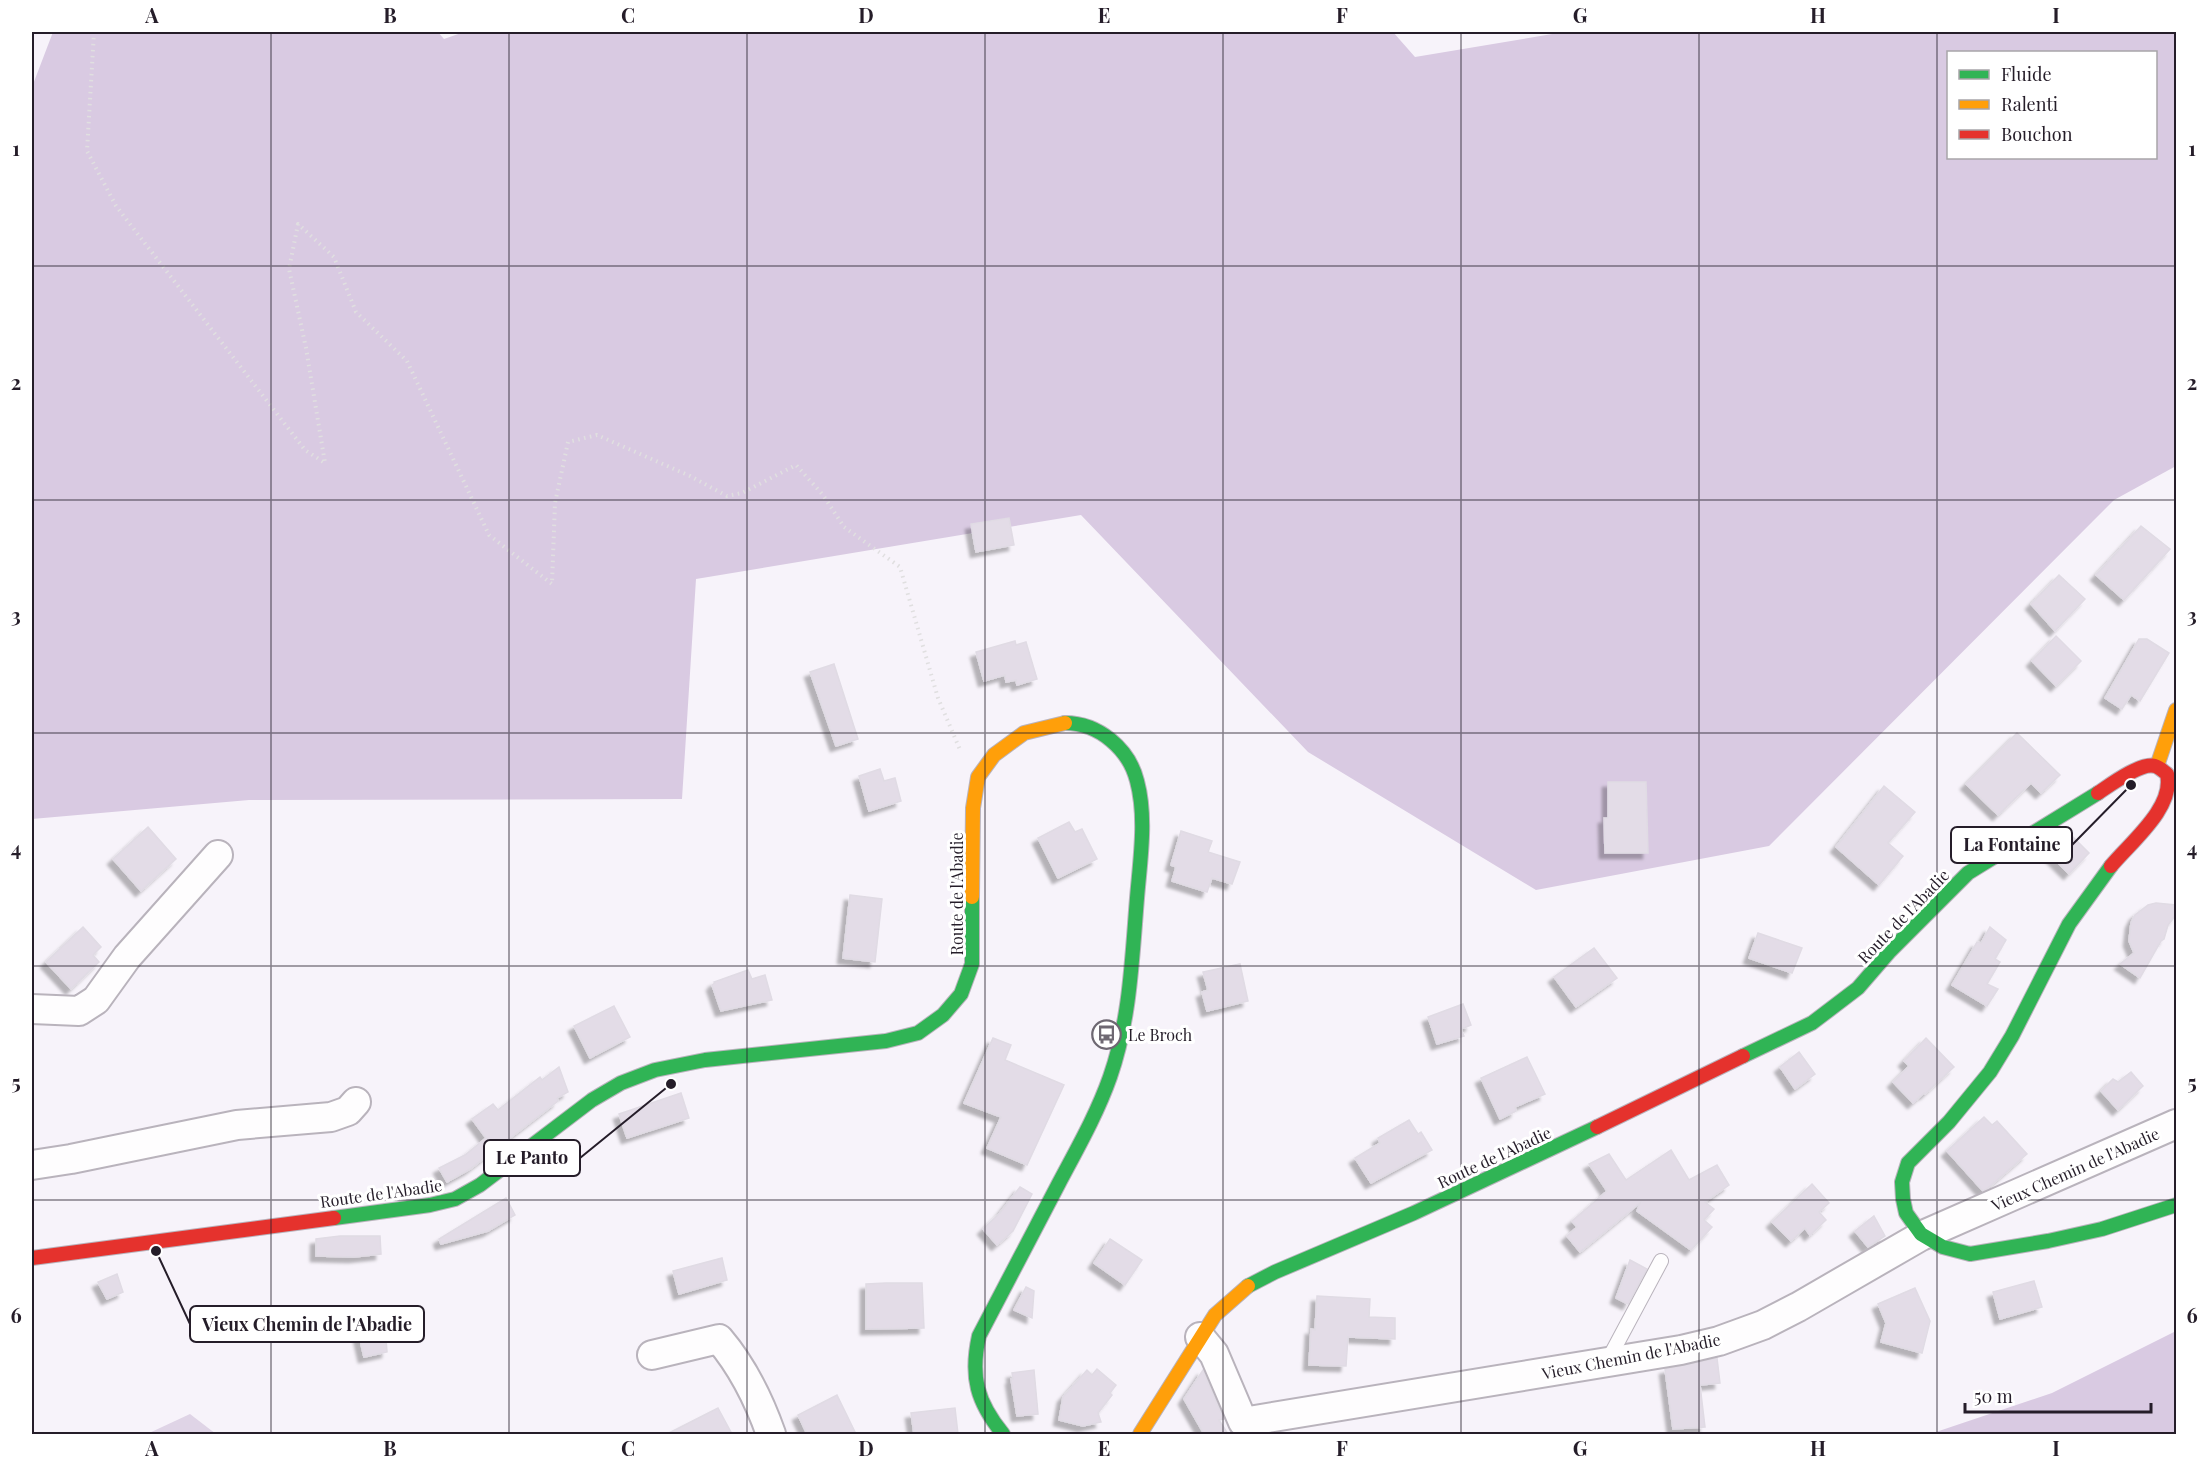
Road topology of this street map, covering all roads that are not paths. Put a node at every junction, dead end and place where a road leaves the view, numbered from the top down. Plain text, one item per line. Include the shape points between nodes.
1 (2176, 710) edge
2 (2157, 766) junction
3 (218, 855) dead end
4 (32, 1009) edge
5 (356, 1102) dead end
6 (2176, 1124) edge
7 (32, 1165) edge
8 (2176, 1205) edge
9 (1921, 1236) junction
10 (32, 1257) edge
11 (1661, 1261) dead end
12 (1200, 1337) junction
13 (652, 1354) dead end
14 (1607, 1362) junction
15 (771, 1434) edge
16 (1003, 1434) edge
17 (1140, 1434) edge

1 - 2 street
2 - 9 street via 2166,774 2170,786 2166,800 2069,923 2006,1049 1991,1071 1907,1164 1901,1183 1904,1202
2 - 12 street, Route de l'Abadie via 2139,768 1968,873 1858,988 1812,1023 1414,1213 1275,1272 1247,1287 1222,1308
3 - 4 street via 127,957 96,1000 80,1011
5 - 7 street via 348,1111 332,1117 237,1125
6 - 9 street, Vieux Chemin de l'Abadie
8 - 9 street via 2138,1220 1970,1254 1954,1252
9 - 14 street, Vieux Chemin de l'Abadie via 1763,1325 1719,1341
10 - 16 street, Route de l'Abadie via 455,1199 480,1185 592,1100 621,1083 656,1070 705,1060 886,1041 918,1033 943,1015 961,994 972,964 973,808 983,767 1024,733 1059,723 1075,723 1103,733 1118,746 1134,771 1141,802 1129,997 1110,1077 1092,1120 975,1350 978,1394 984,1410
11 - 14 lane
12 - 14 street, Vieux Chemin de l'Abadie via 1214,1354 1243,1422
12 - 17 street, Route de l'Abadie
13 - 15 street via 719,1339 735,1358

